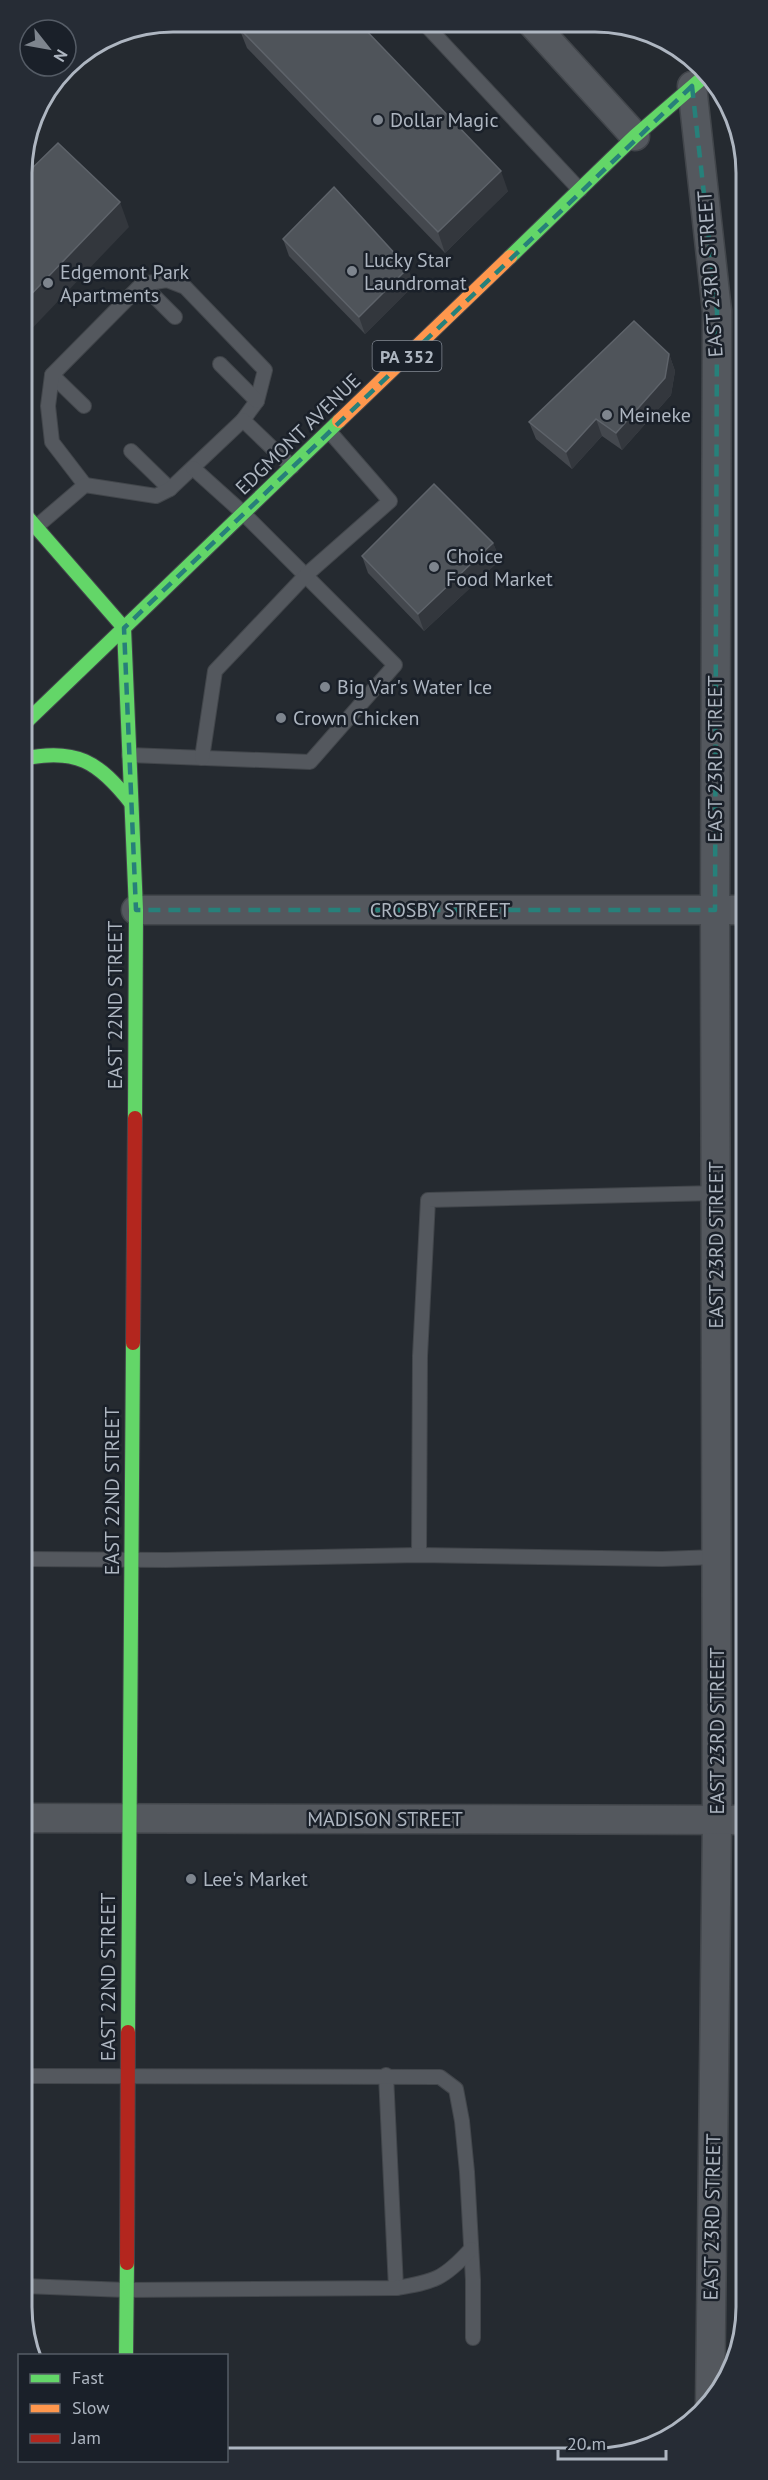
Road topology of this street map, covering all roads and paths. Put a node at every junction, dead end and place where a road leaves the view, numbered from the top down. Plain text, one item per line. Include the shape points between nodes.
1 (432, 32) edge
2 (540, 32) edge
3 (700, 80) edge
4 (635, 136) junction
5 (580, 190) junction
6 (142, 284) junction
7 (175, 317) dead end
8 (220, 364) dead end
9 (52, 375) junction
10 (257, 401) junction
11 (84, 406) dead end
12 (243, 420) junction
13 (329, 431) junction
14 (131, 452) dead end
15 (292, 467) junction
16 (193, 468) junction
17 (85, 485) junction
18 (170, 489) junction
19 (243, 513) junction
20 (32, 522) edge
21 (36, 527) junction
22 (306, 576) junction
23 (124, 628) junction
24 (32, 716) edge
25 (129, 755) junction
26 (32, 756) edge
27 (202, 758) junction
28 (131, 803) junction
29 (136, 910) junction
30 (715, 910) junction
31 (736, 910) edge
32 (716, 1193) junction
33 (419, 1555) junction
34 (716, 1557) junction
35 (32, 1559) edge
36 (131, 1560) junction
37 (32, 1818) edge
38 (128, 1818) junction
39 (736, 1820) edge
40 (717, 1821) junction
41 (32, 2076) edge
42 (127, 2076) junction
43 (386, 2076) junction
44 (471, 2249) junction
45 (32, 2286) edge
46 (396, 2288) junction
47 (126, 2290) junction
48 (473, 2338) dead end
49 (126, 2354) edge
50 (710, 2389) edge

1 - 5 lane
2 - 4 street
3 - 4 main road, EDGMONT AVENUE / PA 352
3 - 30 street, EAST 23RD STREET via 717,311
4 - 5 main road, EDGMONT AVENUE / PA 352
5 - 13 main road, EDGMONT AVENUE / PA 352
6 - 7 lane
6 - 9 lane
6 - 10 lane via 167,280 185,287 265,370
8 - 10 lane
9 - 11 lane
9 - 17 lane via 48,406 52,442
10 - 12 lane
12 - 15 lane
12 - 16 lane
13 - 15 main road, EDGMONT AVENUE / PA 352
13 - 22 lane via 390,501
14 - 18 lane
15 - 19 main road, EDGMONT AVENUE / PA 352
16 - 18 lane
16 - 19 lane
17 - 18 lane via 156,496
17 - 21 lane
19 - 22 lane
19 - 23 main road, EDGMONT AVENUE / PA 352
20 - 21 main road
21 - 23 main road
22 - 27 lane via 215,670
22 - 27 lane via 395,665 310,762
23 - 24 main road, EDGMONT AVENUE / PA 352
23 - 25 main road, EAST 22ND STREET
25 - 27 lane
25 - 28 main road, EAST 22ND STREET
26 - 28 main road via 74,758 93,764
28 - 29 main road, EAST 22ND STREET
29 - 30 street, CROSBY STREET
29 - 36 main road, EAST 22ND STREET
30 - 31 street, CROSBY STREET
30 - 32 street, EAST 23RD STREET
32 - 33 lane via 428,1200 420,1356
32 - 34 street, EAST 23RD STREET
33 - 34 lane
33 - 36 lane
34 - 40 street, EAST 23RD STREET
35 - 36 lane
36 - 38 main road, EAST 22ND STREET
37 - 38 street, MADISON STREET
38 - 40 street, MADISON STREET
38 - 42 main road, EAST 22ND STREET
39 - 40 street, MADISON STREET
40 - 50 street, EAST 23RD STREET
41 - 42 lane
42 - 43 lane
42 - 47 main road, EAST 22ND STREET
43 - 44 lane via 440,2077 456,2089
43 - 46 lane
44 - 46 lane via 443,2276 429,2283
44 - 48 lane
45 - 47 lane
46 - 47 lane
47 - 49 main road, EAST 22ND STREET

